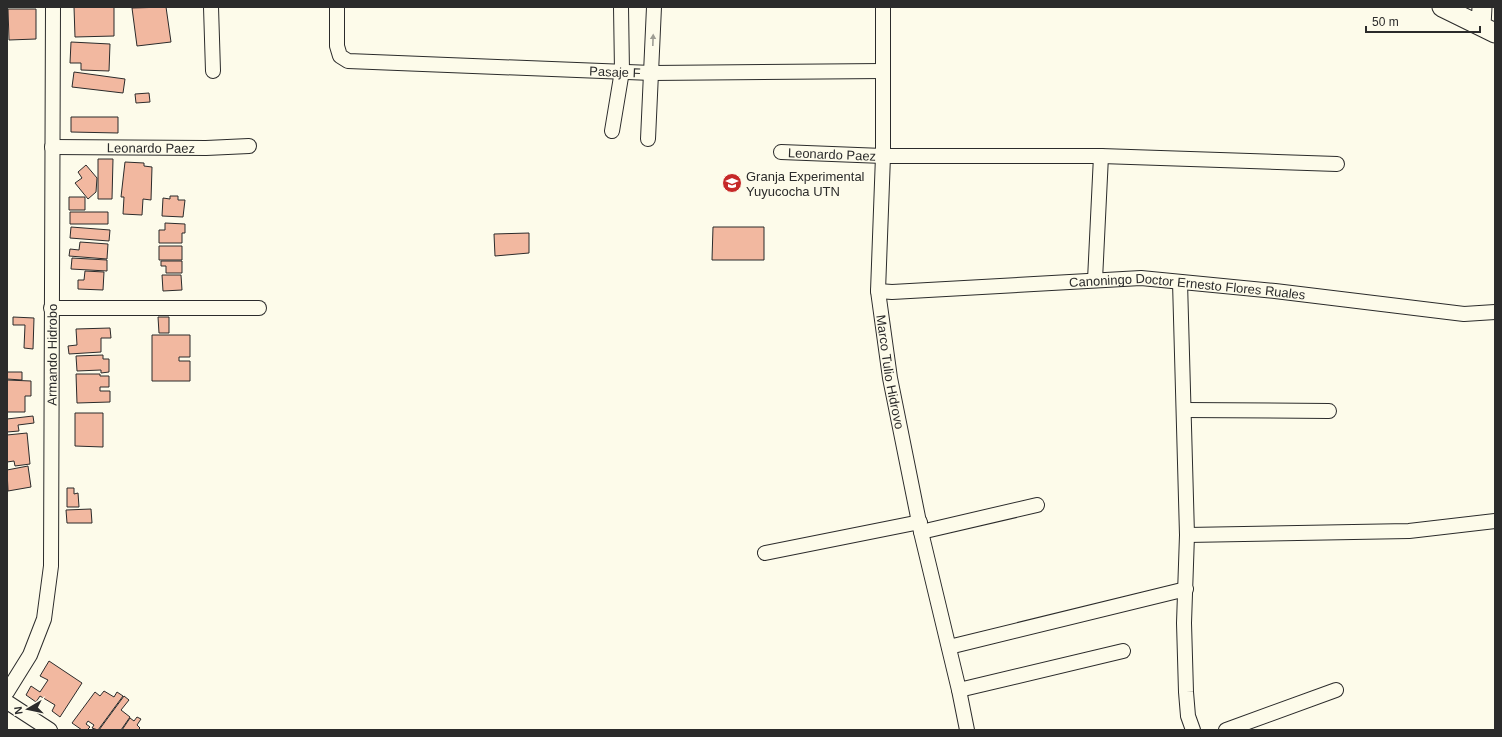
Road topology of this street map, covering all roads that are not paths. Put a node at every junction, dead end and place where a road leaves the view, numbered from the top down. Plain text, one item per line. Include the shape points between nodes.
1 (53, 7) edge
2 (211, 7) edge
3 (337, 7) edge
4 (621, 7) edge
5 (654, 7) edge
6 (883, 7) edge
7 (1442, 7) edge
8 (1482, 7) edge
9 (1488, 30) edge
10 (213, 71) dead end
11 (622, 71) junction
12 (883, 71) junction
13 (652, 72) junction
14 (612, 131) dead end
15 (648, 139) dead end
16 (249, 146) dead end
17 (52, 147) junction
18 (781, 152) dead end
19 (883, 156) junction
20 (1101, 156) junction
21 (1337, 164) dead end
22 (1095, 280) junction
23 (1180, 282) junction
24 (878, 291) junction
25 (52, 308) junction
26 (259, 308) dead end
27 (1495, 312) edge
28 (1184, 410) junction
29 (1329, 411) dead end
30 (1037, 505) dead end
31 (1495, 522) edge
32 (920, 527) junction
33 (1187, 535) junction
34 (765, 553) dead end
35 (1186, 589) junction
36 (949, 647) junction
37 (1122, 651) dead end
38 (959, 690) junction
39 (1336, 690) dead end
40 (7, 692) edge
41 (7, 702) edge
42 (50, 730) edge
43 (967, 730) edge
44 (1193, 730) edge
45 (1226, 730) edge

1 - 17 street, Armando Hidrobo
2 - 10 street
3 - 11 street, Pasaje F via 336,46 340,56 348,60
4 - 11 street
13 -> 5 street
6 - 12 street, Marco Tulio Hidrovo
7 - 9 street
8 - 9 street
11 - 13 street, Pasaje F
11 - 14 street
12 - 13 street, Pasaje F
12 - 19 street, Marco Tulio Hidrovo
13 - 15 street
16 - 17 street, Leonardo Paez
17 - 25 street, Armando Hidrobo
18 - 19 street, Leonardo Paez
19 - 20 street, Leonardo Paez
19 - 24 street, Marco Tulio Hidrovo
20 - 21 street, Leonardo Paez
20 - 22 street
22 - 23 street, Canoningo Doctor Ernesto Flores Ruales via 1141,278
22 - 24 street, Canoningo Doctor Ernesto Flores Ruales
23 - 27 street, Canoningo Doctor Ernesto Flores Ruales via 1464,314
23 - 28 street
24 - 32 street, Marco Tulio Hidrovo via 890,378
25 - 26 street
25 - 40 street, Armando Hidrobo via 51,566 44,619 30,655
28 - 29 street
28 - 33 street
30 - 32 street
31 - 33 street via 1409,531
32 - 34 street
32 - 36 street, Marco Tulio Hidrovo
33 - 35 street
35 - 36 street
35 - 44 street via 1186,692 1188,716
36 - 38 street, Marco Tulio Hidrovo
37 - 38 street
38 - 43 street, Marco Tulio Hidrovo
39 - 45 street
41 - 42 street

